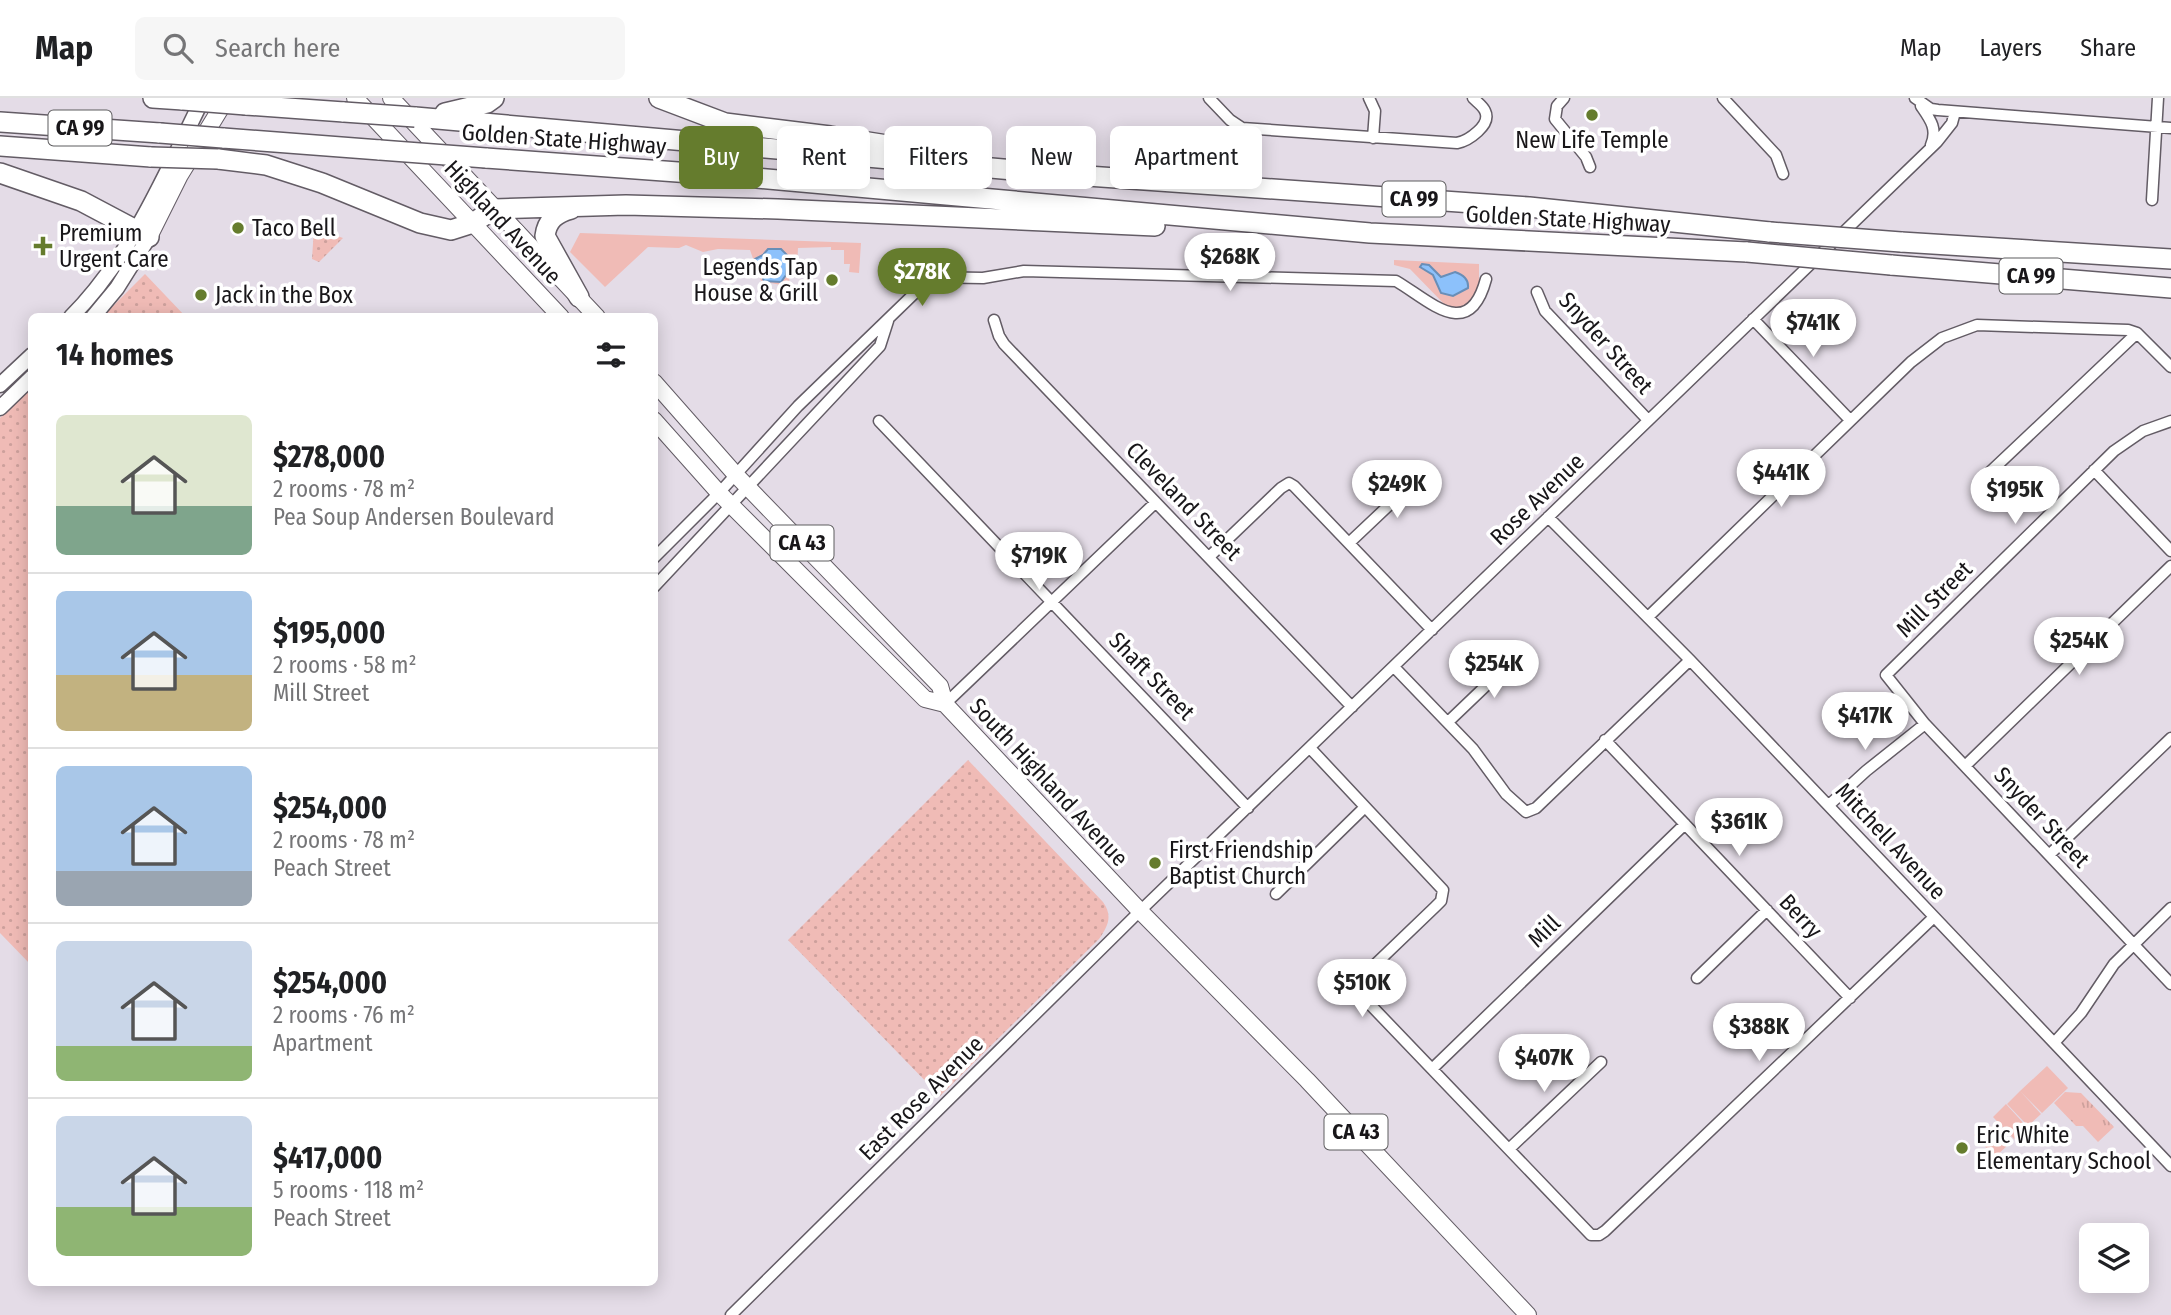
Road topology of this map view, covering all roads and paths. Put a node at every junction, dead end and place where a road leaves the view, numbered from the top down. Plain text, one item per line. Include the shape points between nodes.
1 (153, 98) edge
2 (203, 98) edge
3 (227, 98) edge
4 (391, 98) edge
5 (494, 98) edge
6 (659, 98) edge
7 (1209, 98) edge
8 (1369, 98) edge
9 (1473, 98) edge
10 (1723, 98) edge
11 (1915, 98) edge
12 (2158, 98) edge
13 (1562, 100) edge
14 (349, 105) edge
15 (1955, 112) junction
16 (452, 117) junction
17 (0, 122) edge
18 (2157, 127) junction
19 (2171, 128) edge
20 (1373, 138) junction
21 (0, 146) edge
22 (1924, 154) junction
23 (1006, 165) edge
24 (1590, 167) dead end
25 (1006, 169) edge
26 (0, 173) edge
27 (1783, 174) dead end
28 (1096, 177) edge
29 (2152, 200) dead end
30 (577, 207) junction
31 (494, 209) junction
32 (473, 223) junction
33 (142, 233) junction
34 (1370, 233) junction
35 (2171, 260) edge
36 (1486, 279) dead end
37 (2171, 288) edge
38 (1537, 292) dead end
39 (579, 297) junction
40 (74, 313) edge
41 (96, 313) edge
42 (557, 313) edge
43 (593, 313) edge
44 (889, 318) junction
45 (1754, 319) junction
46 (994, 320) dead end
47 (2137, 333) junction
48 (28, 359) edge
49 (2171, 367) edge
50 (28, 381) edge
51 (0, 385) edge
52 (658, 387) edge
53 (0, 408) edge
54 (1850, 420) junction
55 (879, 421) dead end
56 (1647, 421) junction
57 (2171, 421) edge
58 (658, 424) edge
59 (2094, 470) junction
60 (1423, 473) dead end
61 (1989, 473) dead end
62 (736, 475) junction
63 (748, 488) junction
64 (719, 493) junction
65 (1155, 503) junction
66 (732, 506) junction
67 (1548, 517) junction
68 (1349, 543) junction
69 (2171, 551) edge
70 (658, 554) edge
71 (1209, 558) junction
72 (2171, 566) edge
73 (658, 583) edge
74 (1052, 602) junction
75 (1648, 617) junction
76 (1432, 630) junction
77 (1517, 656) dead end
78 (1690, 660) junction
79 (1394, 667) junction
80 (1886, 675) joint
81 (945, 705) junction
82 (1352, 707) junction
83 (1448, 722) junction
84 (1925, 724) junction
85 (2171, 738) edge
86 (1605, 740) junction
87 (1310, 748) junction
88 (1965, 766) junction
89 (1829, 805) junction
90 (1365, 807) junction
91 (1248, 808) junction
92 (1685, 824) junction
93 (2049, 855) junction
94 (1276, 894) dead end
95 (2171, 908) edge
96 (1767, 910) junction
97 (1140, 911) junction
98 (1934, 917) junction
99 (2134, 944) junction
100 (1698, 978) dead end
101 (2171, 984) edge
102 (1850, 998) junction
103 (2053, 1043) junction
104 (1601, 1062) dead end
105 (1432, 1069) junction
106 (1510, 1149) junction
107 (2171, 1166) edge
108 (731, 1315) edge
109 (1528, 1315) edge

1 - 14 highway, bridge via 246,105
2 - 33 street
3 - 33 main road
4 - 31 main road, Highland Avenue
5 - 16 highway
6 - 23 highway via 725,123
7 - 20 street via 1242,128
8 - 20 street via 1375,111
9 - 20 street via 1486,119 1463,142
10 - 27 street via 1776,155
11 - 15 street via 1931,109
11 - 22 street via 1935,131
12 - 18 street
13 - 24 street via 1555,114 1557,123
14 - 16 highway, bridge via 415,117
14 - 32 main road, Highland Avenue
15 - 18 street
15 - 22 street, Rose Avenue via 1947,130
16 - 25 highway, Golden State Highway / CA 99
17 - 34 highway, Golden State Highway / CA 99, bridge via 746,177
18 - 19 street
18 - 29 street
21 - 32 highway, bridge via 266,165 420,223 451,230
22 - 45 street, Rose Avenue
26 - 33 highway via 81,201
28 - 35 highway, Golden State Highway / CA 99, bridge
30 - 31 highway
30 - 34 highway via 685,205
30 - 39 highway via 555,215 545,236
31 - 32 highway
31 - 39 main road, Highland Avenue
32 - 42 main road, Highland Avenue
33 - 40 street
33 - 41 street via 117,288
34 - 37 highway, Golden State Highway / CA 99, bridge via 1747,252
36 - 44 street via 1471,307 1452,315 1396,281 1024,271 983,278 925,277 920,288
38 - 56 street, Snyder Street via 1545,311
39 - 43 main road
44 - 62 street via 798,406
44 - 63 street via 880,346
45 - 54 street
45 - 56 street, Rose Avenue
46 - 65 street, Cleveland Street via 1004,344
47 - 49 street
47 - 54 street via 1990,324 1966,328 1932,345
47 - 61 street
48 - 51 street
50 - 53 street
52 - 62 main road, South Highland Avenue / CA 43
54 - 75 street
55 - 74 street, Shaft Street
56 - 67 street, Rose Avenue
57 - 59 street, Mill Street via 2129,439
58 - 64 main road, South Highland Avenue / CA 43
59 - 69 street
59 - 80 street, Mill Street
60 - 68 street
62 - 63 main road, South Highland Avenue / CA 43
62 - 64 street
63 - 66 street
63 - 81 main road, South Highland Avenue / CA 43 via 940,686
64 - 66 main road, South Highland Avenue / CA 43
64 - 70 street
65 - 71 street, Cleveland Street
65 - 74 street
66 - 73 street
66 - 81 main road, South Highland Avenue / CA 43 via 925,699
67 - 75 street, Mitchell Avenue
67 - 76 street, Rose Avenue
68 - 71 street via 1289,483
68 - 76 street
71 - 82 street, Cleveland Street
72 - 88 street
74 - 81 street
74 - 91 street, Shaft Street
75 - 78 street, Mitchell Avenue
76 - 79 street, Rose Avenue
77 - 83 street
78 - 86 street
78 - 89 street, Mitchell Avenue
79 - 82 street, Rose Avenue
79 - 83 street
80 - 84 street, Snyder Street
81 - 97 main road, South Highland Avenue / CA 43
82 - 87 street, Rose Avenue
83 - 86 street via 1506,794 1526,811 1536,808
84 - 88 street, Snyder Street
84 - 89 street
85 - 93 street
86 - 92 street, Berry
87 - 90 street
87 - 91 street, Rose Avenue
88 - 93 street, Snyder Street
89 - 98 street, Mitchell Avenue
90 - 94 street
90 - 105 street via 1443,890 1440,901 1368,971 1358,988
91 - 97 street, Rose Avenue
92 - 96 street, Berry
92 - 105 street, Mill
93 - 99 street, Snyder Street
95 - 99 street
96 - 100 street
96 - 102 street, Berry
97 - 108 street, East Rose Avenue
97 - 109 main road, South Highland Avenue / CA 43
98 - 102 street
98 - 103 street, Mitchell Avenue
99 - 101 street, Snyder Street
99 - 103 street
102 - 106 street via 1599,1235 1587,1232
103 - 107 street, Mitchell Avenue
104 - 106 street
105 - 106 street

